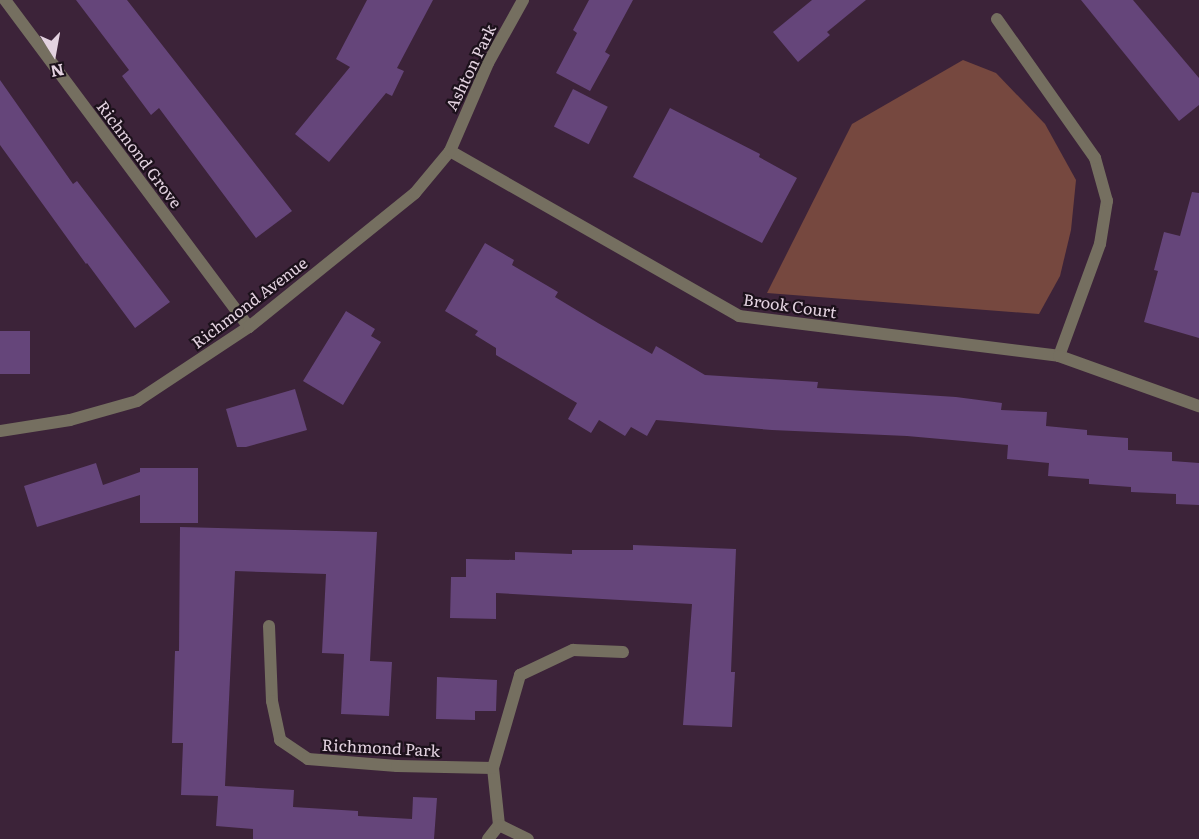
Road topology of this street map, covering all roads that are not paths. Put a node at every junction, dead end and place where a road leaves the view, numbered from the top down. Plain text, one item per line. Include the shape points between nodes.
1 (5, 0) edge
2 (523, 0) edge
3 (997, 19) dead end
4 (450, 151) junction
5 (249, 327) junction
6 (1059, 356) junction
7 (1199, 406) edge
8 (0, 431) edge
9 (269, 626) dead end
10 (623, 652) dead end
11 (493, 768) junction
12 (499, 825) junction
13 (488, 839) edge
14 (528, 839) edge

1 - 5 street, Richmond Grove
2 - 4 street, Ashton Park via 488,63
3 - 6 street via 1095,158 1107,201 1100,244
4 - 5 street, Richmond Avenue via 415,193
4 - 6 street, Brook Court via 739,316
5 - 8 street, Richmond Avenue via 137,401 70,420
6 - 7 street, Brook Court
9 - 11 street, Richmond Park via 272,701 280,740 308,759
10 - 11 street via 573,650 520,675
11 - 12 street
12 - 13 street
12 - 14 street

